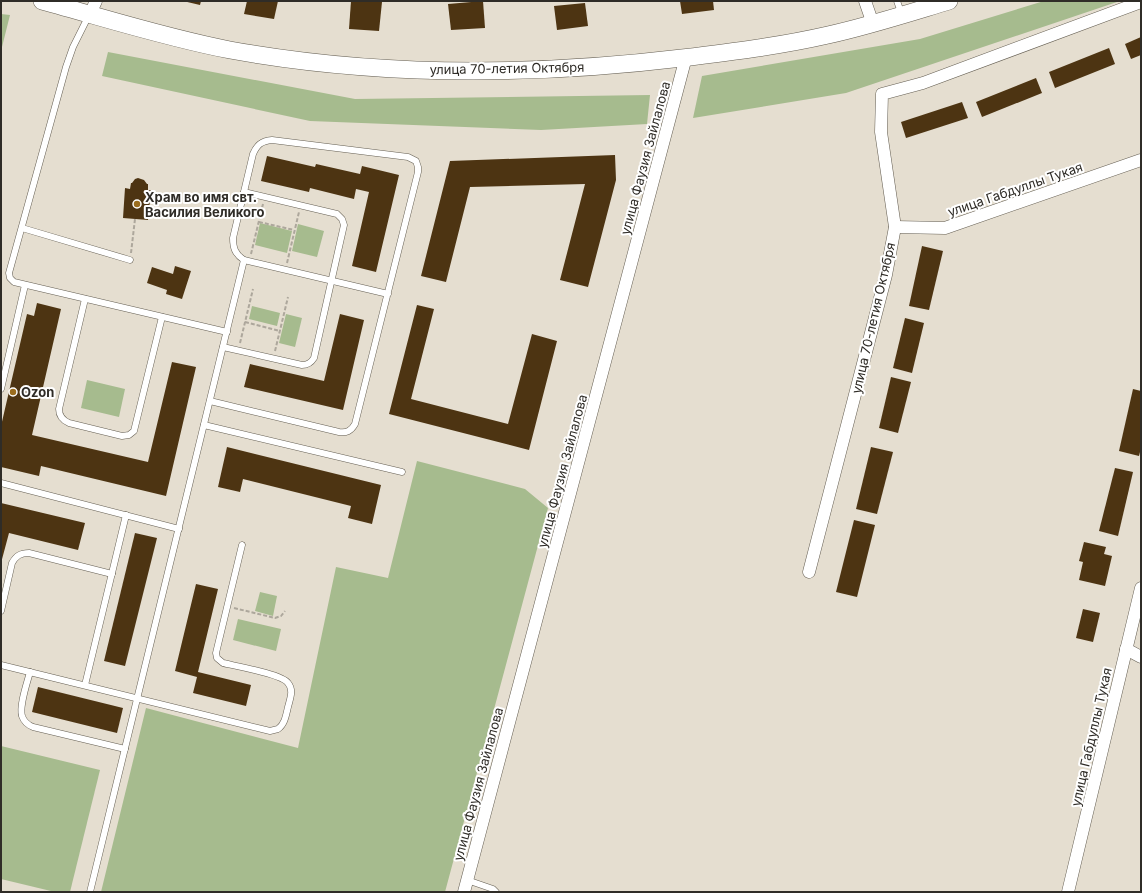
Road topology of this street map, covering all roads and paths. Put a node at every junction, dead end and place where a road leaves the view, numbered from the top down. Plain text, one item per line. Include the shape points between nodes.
1 (42, 1) edge
2 (865, 1) edge
3 (944, 2) edge
4 (1141, 2) edge
5 (93, 7) edge
6 (900, 8) edge
7 (873, 24) junction
8 (686, 57) junction
9 (1141, 160) edge
10 (244, 192) junction
11 (264, 197) junction
12 (300, 206) junction
13 (135, 219) dead end
14 (258, 222) junction
15 (895, 227) junction
16 (22, 228) junction
17 (295, 230) junction
18 (130, 260) joint
19 (247, 260) junction
20 (285, 270) junction
21 (332, 280) junction
22 (25, 285) junction
23 (253, 289) dead end
24 (388, 294) junction
25 (288, 297) dead end
26 (85, 299) junction
27 (162, 317) junction
28 (245, 322) junction
29 (280, 331) junction
30 (227, 332) junction
31 (223, 347) junction
32 (239, 350) junction
33 (274, 358) junction
34 (1, 388) edge
35 (210, 401) junction
36 (204, 425) junction
37 (402, 472) dead end
38 (1, 483) edge
39 (126, 515) junction
40 (179, 529) junction
41 (242, 545) dead end
42 (809, 572) dead end
43 (112, 574) junction
44 (1141, 588) edge
45 (227, 606) junction
46 (1, 611) edge
47 (285, 611) dead end
48 (1126, 649) junction
49 (1141, 657) edge
50 (1, 665) edge
51 (30, 672) junction
52 (85, 686) junction
53 (138, 698) junction
54 (125, 749) junction
55 (467, 880) junction
56 (90, 892) edge
57 (464, 892) edge
58 (496, 892) edge
59 (1068, 892) edge

1 - 5 main road, улица 70-летия Октября
2 - 7 street
3 - 6 main road, улица 70-летия Октября
4 - 15 street, улица 70-летия Октября via 923,83 882,94 881,132
5 - 8 main road, улица 70-летия Октября via 172,37 229,50 284,59 400,69 478,72 533,70
5 - 16 lane via 66,67
6 - 7 main road, улица 70-летия Октября
7 - 8 main road, улица 70-летия Октября via 773,46
8 - 55 street, улица Фаузия Зайлалова
9 - 15 street, улица Габдуллы Тукая via 945,228
10 - 11 lane
10 - 19 lane via 233,246 235,252
10 - 24 lane via 252,154 256,147 266,140 413,158 418,164 418,172
11 - 12 lane
11 - 14 path
12 - 17 path
12 - 21 lane via 337,214 343,221
13 - 18 path
14 - 17 path
14 - 19 path
15 - 42 street, улица 70-летия Октября via 886,275
16 - 18 lane
16 - 22 lane via 9,276 14,282
17 - 20 path
19 - 20 lane
19 - 30 lane
20 - 21 lane
21 - 24 lane
21 - 33 lane via 312,362 304,365
22 - 26 lane
22 - 34 lane
23 - 28 path
24 - 35 lane via 355,424 350,430 339,432
25 - 29 path
26 - 27 lane
26 - 27 lane via 59,408 60,416 65,422 92,429 122,436 134,431
27 - 30 lane
28 - 29 path
28 - 32 path
29 - 33 path
30 - 31 lane
31 - 32 lane
31 - 35 lane
32 - 33 lane
35 - 36 lane
36 - 37 lane
36 - 40 lane
38 - 39 lane
39 - 40 lane
39 - 43 lane
40 - 53 lane
41 - 45 lane
43 - 46 lane via 28,553 19,554 12,563
43 - 52 lane
44 - 48 street, улица Габдуллы Тукая
45 - 47 path via 275,618 282,616
45 - 53 lane via 217,658 222,663 280,677 288,683 291,695 281,727 270,731
48 - 49 street
48 - 59 street, улица Габдуллы Тукая
50 - 51 lane
51 - 52 lane
51 - 54 lane via 22,707 24,721 33,727
52 - 53 lane
53 - 54 lane
54 - 56 lane
55 - 57 street, улица Фаузия Зайлалова
55 - 58 lane

